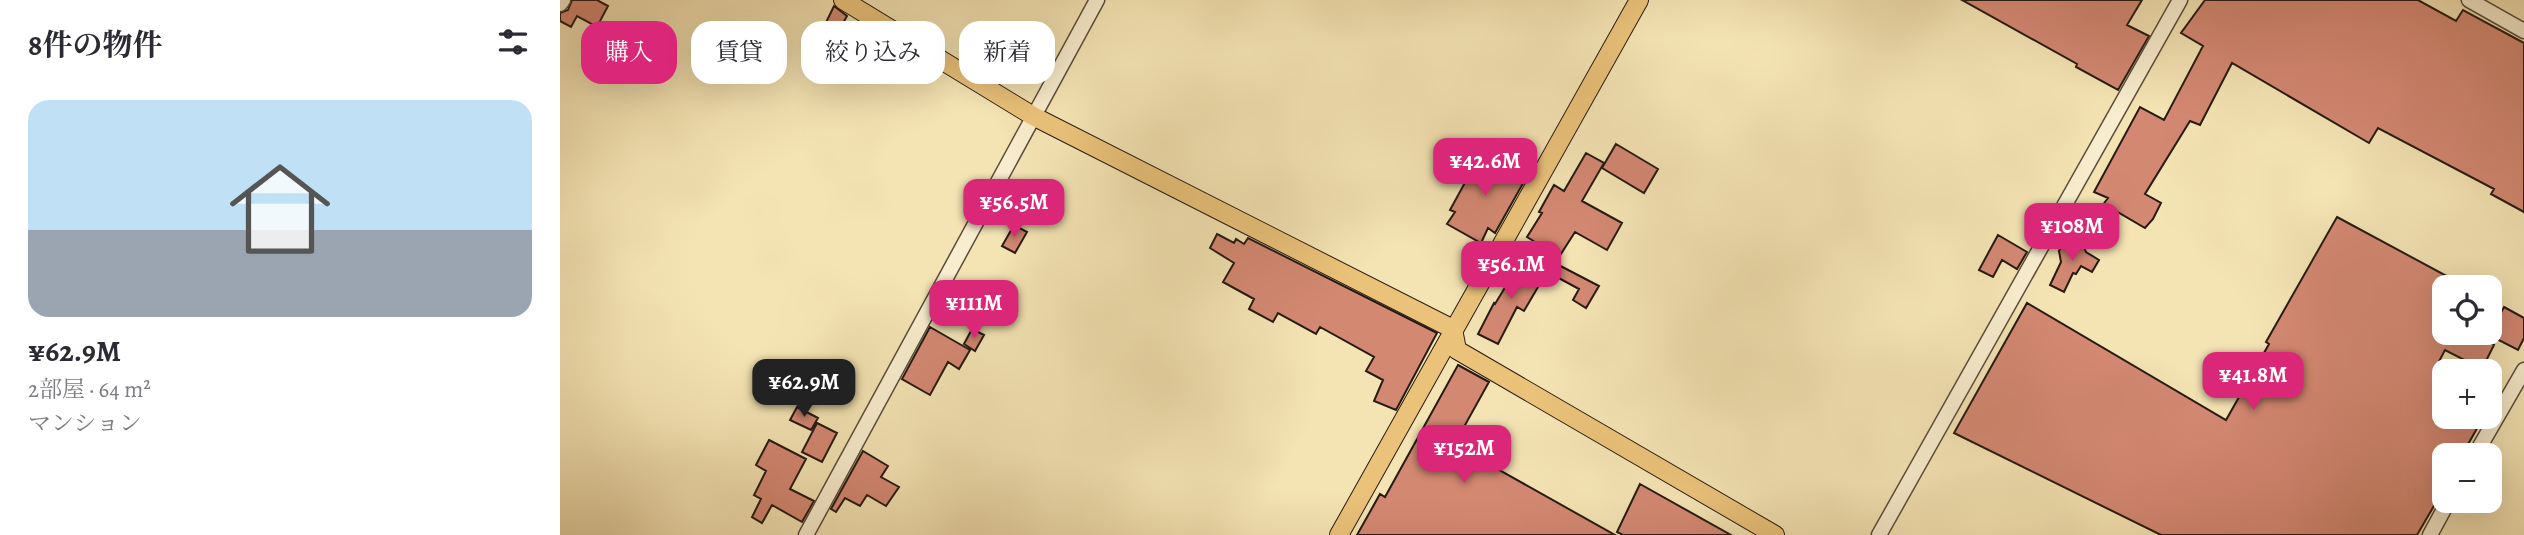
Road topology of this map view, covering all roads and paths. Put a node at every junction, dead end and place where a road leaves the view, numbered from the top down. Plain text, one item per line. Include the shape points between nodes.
1 (843, 0) edge
2 (1097, 0) edge
3 (1639, 0) edge
4 (2180, 0) edge
5 (2469, 0) edge
6 (2524, 31) edge
7 (1033, 116) junction
8 (1453, 329) junction
9 (2524, 370) edge
10 (2482, 443) edge
11 (2442, 513) edge
12 (806, 535) edge
13 (1339, 535) edge
14 (1775, 535) edge
15 (1880, 535) edge
16 (2430, 535) edge

1 - 7 main road
2 - 7 street
3 - 8 main road
4 - 15 street
5 - 6 street
7 - 8 main road
7 - 12 street
8 - 13 main road
8 - 14 main road via 1457,350
9 - 10 street
11 - 16 street

